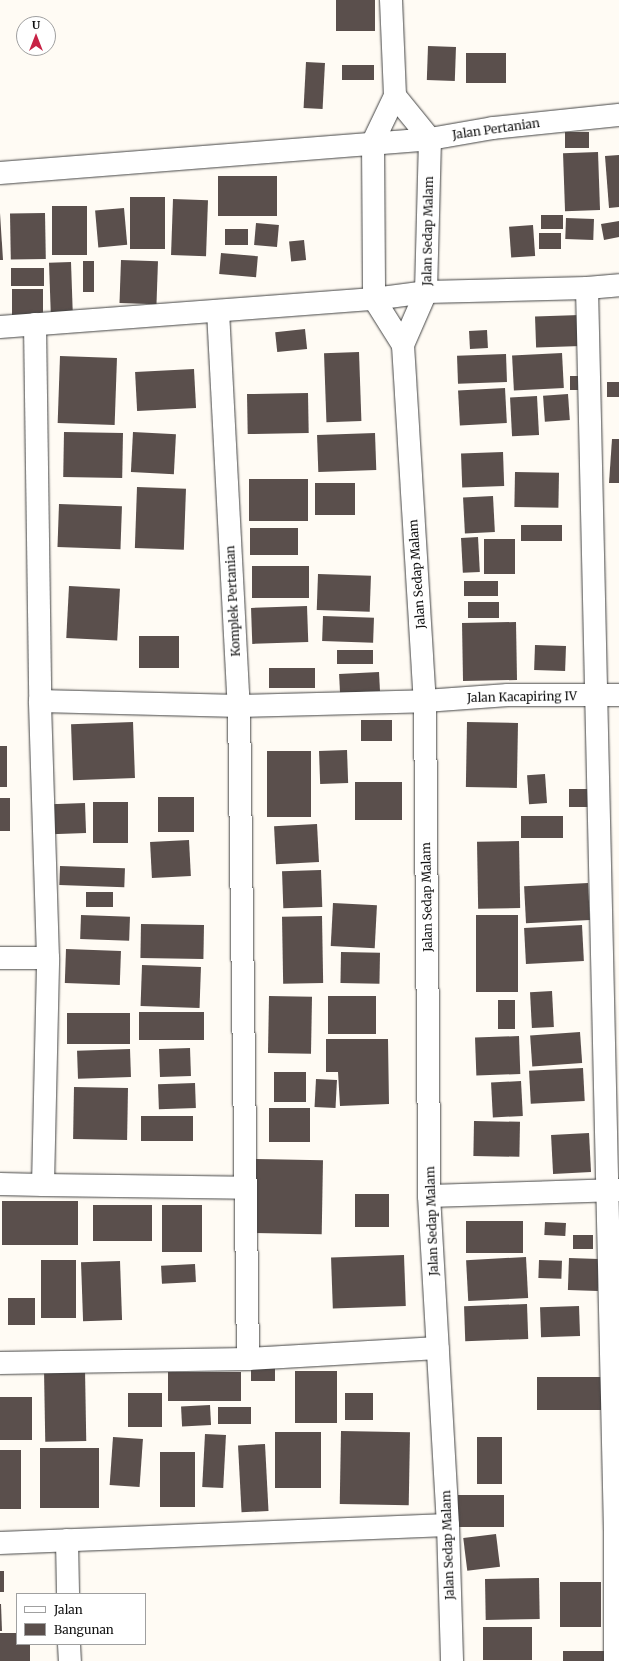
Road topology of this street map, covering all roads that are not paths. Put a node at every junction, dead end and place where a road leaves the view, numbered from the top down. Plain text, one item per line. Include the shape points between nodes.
1 (391, 0) edge
2 (395, 96) junction
3 (619, 115) edge
4 (430, 139) junction
5 (373, 142) junction
6 (0, 173) edge
7 (619, 285) edge
8 (587, 288) junction
9 (426, 292) junction
10 (374, 299) junction
11 (218, 311) junction
12 (35, 324) junction
13 (0, 327) edge
14 (403, 345) junction
15 (619, 695) edge
16 (597, 696) junction
17 (40, 701) junction
18 (425, 701) junction
19 (238, 706) junction
20 (0, 958) edge
21 (48, 958) junction
22 (0, 1184) edge
23 (43, 1185) junction
24 (246, 1188) junction
25 (613, 1190) edge
26 (430, 1196) junction
27 (438, 1348) junction
28 (616, 1348) edge
29 (248, 1359) junction
30 (0, 1363) edge
31 (448, 1525) junction
32 (617, 1530) edge
33 (67, 1540) junction
34 (0, 1543) edge
35 (68, 1593) edge
36 (69, 1645) edge
37 (70, 1661) edge
38 (452, 1661) edge
39 (615, 1661) edge

1 - 2 street
2 - 4 street
2 - 5 street
3 - 4 street, Jalan Pertanian via 494,128
4 - 5 street, Jalan Pertanian
4 - 9 street, Jalan Sedap Malam
5 - 6 street, Jalan Pertanian
5 - 10 street
7 - 8 street
8 - 9 street
8 - 16 street
9 - 10 street
9 - 14 street, Jalan Sedap Malam
10 - 11 street
10 - 14 street
11 - 12 street
11 - 19 street, Komplek Pertanian
12 - 13 street
12 - 17 street
14 - 18 street, Jalan Sedap Malam
15 - 16 street, Jalan Kacapiring IV
16 - 18 street, Jalan Kacapiring IV via 508,695
16 - 25 street
17 - 19 street
17 - 21 street
18 - 19 street
18 - 26 street, Jalan Sedap Malam
19 - 24 street, Komplek Pertanian
20 - 21 street
21 - 23 street
22 - 23 street
23 - 24 street
24 - 29 street, Komplek Pertanian
25 - 26 street
25 - 28 street
26 - 27 street, Jalan Sedap Malam
27 - 29 street
27 - 31 street, Jalan Sedap Malam
28 - 32 street
29 - 30 street
31 - 33 street
31 - 38 street, Jalan Sedap Malam
32 - 39 street
33 - 34 street
33 - 35 street
36 - 37 street

